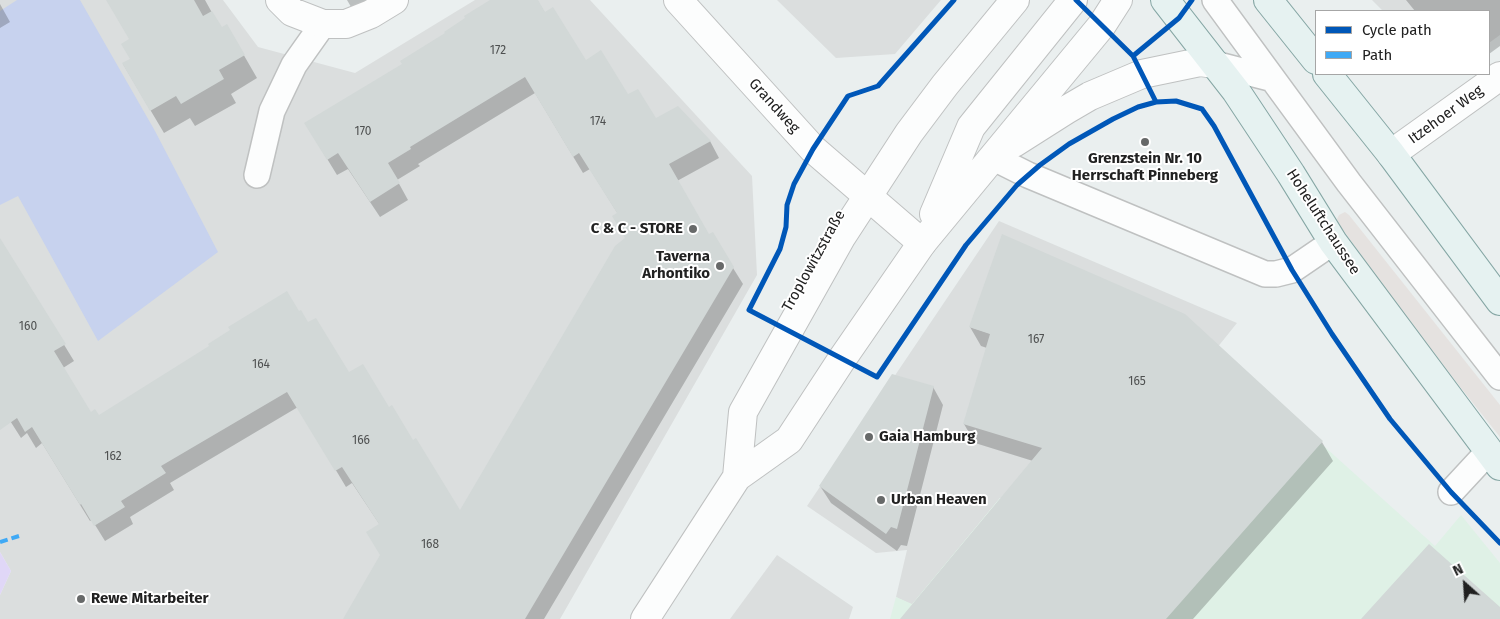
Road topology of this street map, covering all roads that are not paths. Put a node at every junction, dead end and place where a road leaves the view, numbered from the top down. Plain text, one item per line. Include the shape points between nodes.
1 (280, 0) edge
2 (394, 0) edge
3 (678, 0) edge
4 (1015, 0) edge
5 (1074, 0) edge
6 (1118, 0) edge
7 (1165, 0) edge
8 (1215, 0) edge
9 (1268, 0) edge
10 (323, 24) junction
11 (1315, 59) edge
12 (1215, 64) junction
13 (1328, 75) edge
14 (1500, 76) edge
15 (1273, 79) junction
16 (1391, 154) junction
17 (992, 157) junction
18 (257, 175) dead end
19 (866, 196) junction
20 (1332, 242) junction
21 (922, 243) junction
22 (1500, 301) edge
23 (1500, 377) edge
24 (1494, 459) edge
25 (737, 477) junction
26 (1451, 492) dead end
27 (644, 619) edge

1 - 10 street via 292,12
2 - 10 street via 346,24
3 - 19 street, Grandweg via 813,149
4 - 19 street, Troplowitzstraße via 945,85
5 - 21 street via 971,127
6 - 17 street, Troplowitzstraße via 1102,25
7 - 12 main road, Hoheluftchaussee
8 - 15 lane
9 - 11 main road
10 - 18 lane via 294,65 272,111
12 - 15 lane
12 - 17 street via 1200,62 1134,77 1090,96
12 - 20 main road, Hoheluftchaussee via 1292,174
13 - 16 main road
14 - 16 street, Itzehoer Weg
15 - 23 lane via 1349,183
16 - 22 main road
17 - 20 lane via 1265,274 1292,270
17 - 21 street, Troplowitzstraße
19 - 21 street, Grandweg
19 - 25 street, Troplowitzstraße via 743,412
20 - 24 main road, Hoheluftchaussee
21 - 25 street, Troplowitzstraße via 790,440
24 - 26 lane
25 - 27 street, Troplowitzstraße

